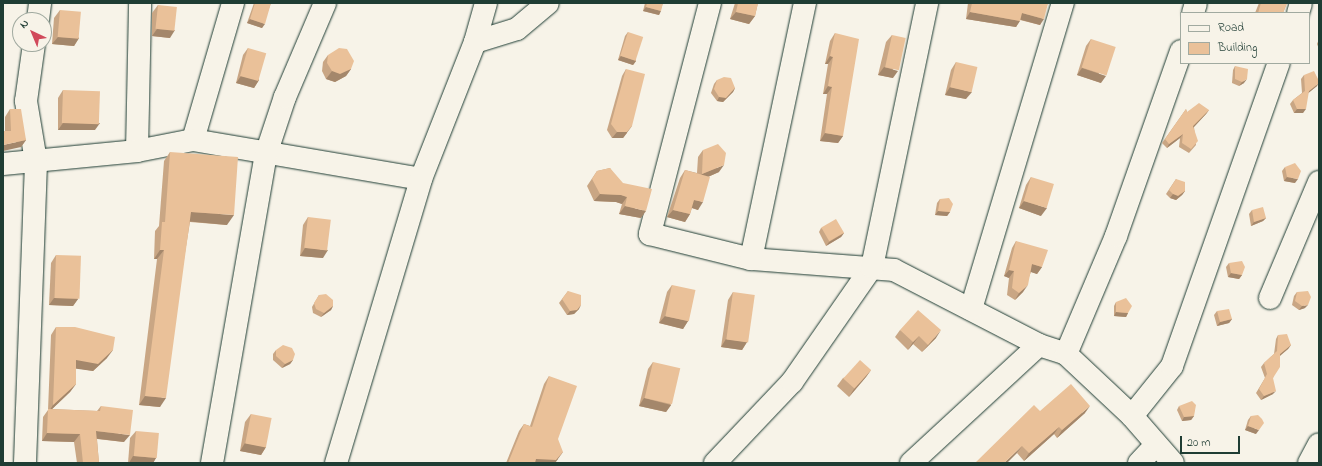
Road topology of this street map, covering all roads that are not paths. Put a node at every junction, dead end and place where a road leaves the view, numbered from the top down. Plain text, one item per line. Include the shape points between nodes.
1 (140, 3) edge
2 (233, 3) edge
3 (325, 3) edge
4 (486, 3) edge
5 (548, 3) edge
6 (710, 3) edge
7 (805, 3) edge
8 (927, 3) edge
9 (1063, 3) edge
10 (475, 42) junction
11 (33, 52) edge
12 (1180, 54) edge
13 (1279, 64) edge
14 (193, 140) junction
15 (137, 151) junction
16 (266, 154) junction
17 (36, 161) junction
18 (3, 164) edge
19 (422, 179) junction
20 (1319, 182) edge
21 (751, 259) junction
22 (872, 267) junction
23 (1270, 298) dead end
24 (971, 309) junction
25 (1039, 345) junction
26 (1066, 354) junction
27 (1132, 416) junction
28 (1319, 444) edge
29 (1156, 445) junction
30 (25, 463) edge
31 (212, 463) edge
32 (336, 463) edge
33 (715, 463) edge
34 (911, 463) edge
35 (1139, 463) edge
36 (1173, 463) edge
37 (1309, 463) edge

1 - 15 street
2 - 14 street
3 - 16 street via 285,97
4 - 10 street
5 - 10 street via 517,29
6 - 21 street via 650,234
7 - 21 street
8 - 22 street
9 - 24 street
10 - 19 street
11 - 17 street via 26,102
12 - 26 street via 1116,236
13 - 27 street via 1172,366
14 - 15 street
14 - 16 street
15 - 17 street
16 - 19 street
16 - 31 street
17 - 18 street
17 - 30 street
19 - 32 street
20 - 23 street
21 - 22 street
22 - 24 street via 894,270
22 - 33 street via 792,382
24 - 25 street
25 - 26 street
25 - 34 street
26 - 27 street
27 - 29 street
28 - 37 street
29 - 35 street
29 - 36 street

